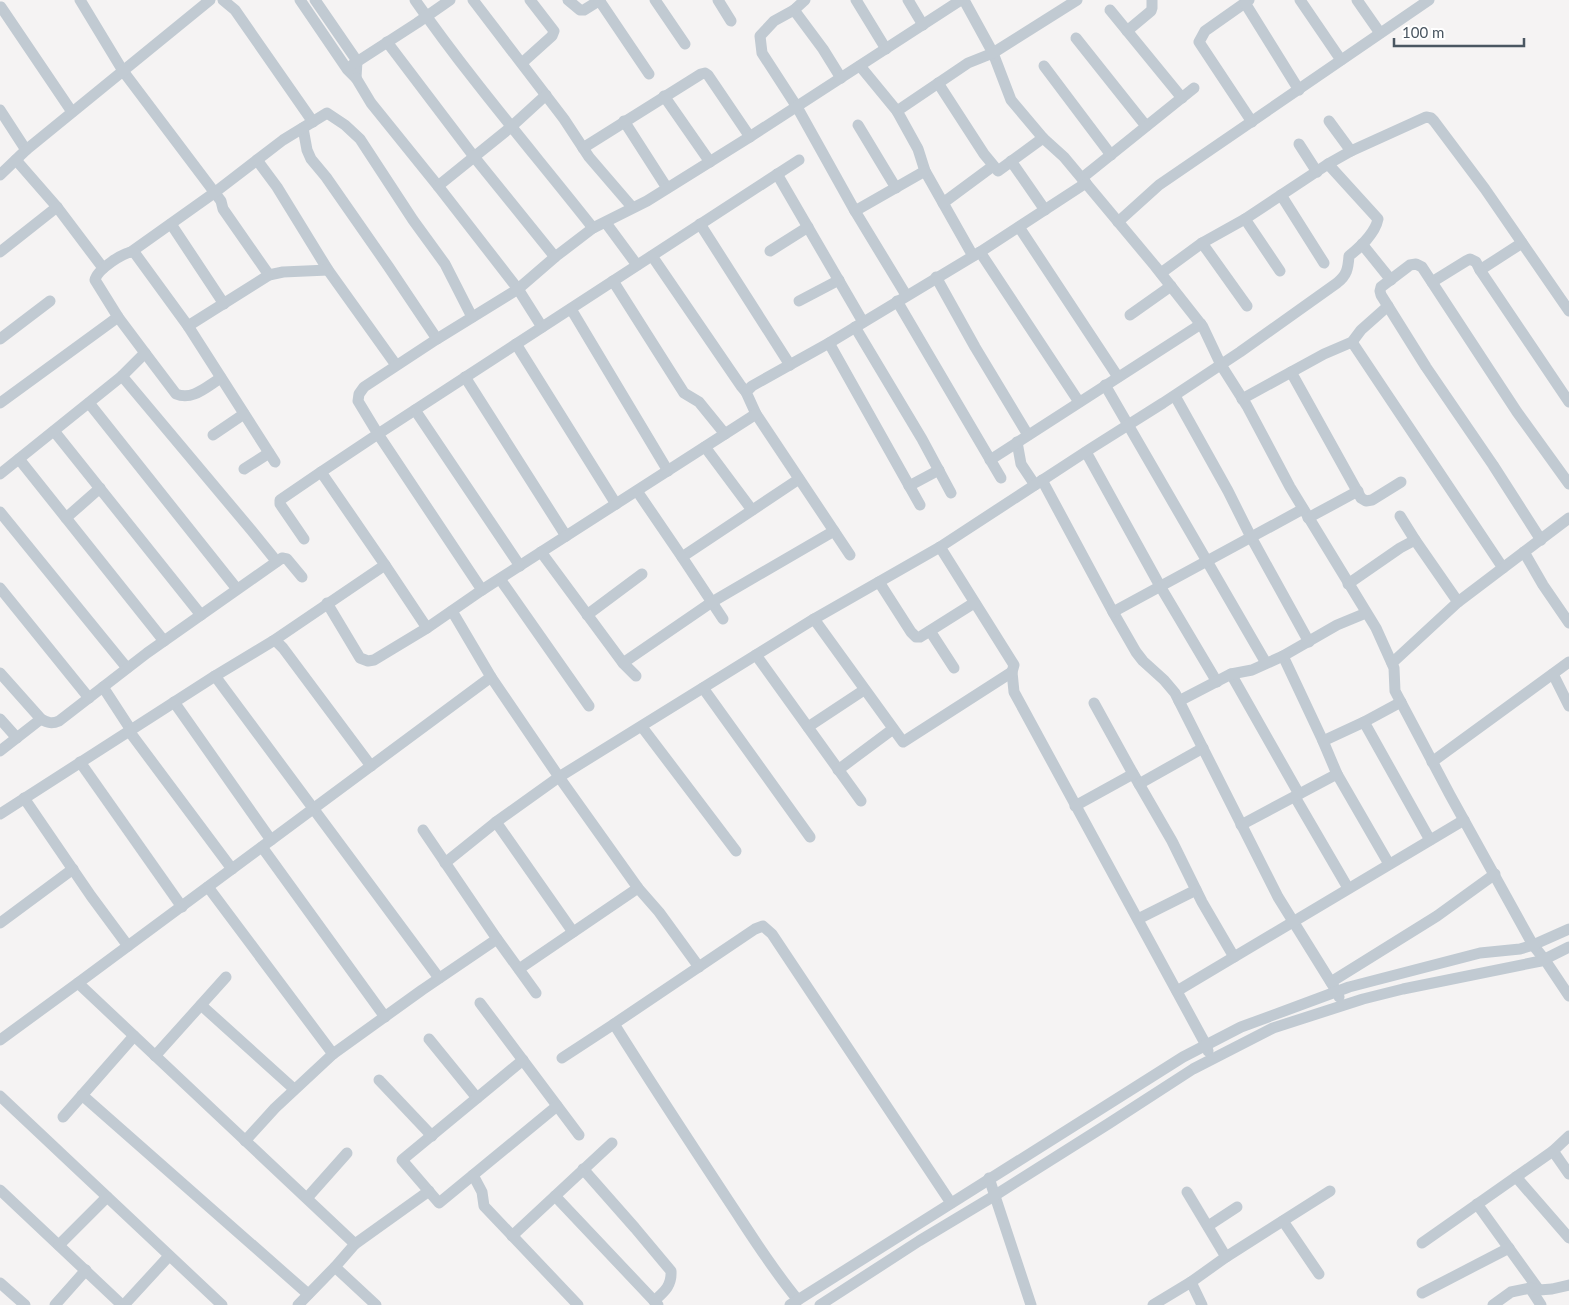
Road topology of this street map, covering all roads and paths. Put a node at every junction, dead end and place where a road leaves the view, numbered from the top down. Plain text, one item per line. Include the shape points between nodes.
1 (80, 0) edge
2 (210, 0) edge
3 (223, 0) edge
4 (300, 0) edge
5 (315, 0) edge
6 (414, 0) edge
7 (450, 0) edge
8 (474, 0) edge
9 (530, 0) edge
10 (568, 0) edge
11 (600, 0) edge
12 (655, 0) edge
13 (718, 0) edge
14 (805, 0) edge
15 (856, 0) edge
16 (908, 0) edge
17 (1078, 0) edge
18 (1152, 0) edge
19 (1300, 0) edge
20 (1357, 0) edge
21 (1429, 0) edge
22 (966, 1) edge
23 (1247, 1) edge
24 (1417, 4) edge
25 (4, 5) edge
26 (794, 10) junction
27 (1110, 10) dead end
28 (426, 17) junction
29 (732, 21) dead end
30 (923, 25) junction
31 (1127, 31) junction
32 (1380, 33) junction
33 (1076, 38) dead end
34 (387, 42) junction
35 (685, 44) dead end
36 (886, 49) junction
37 (993, 53) junction
38 (1342, 60) junction
39 (357, 61) junction
40 (522, 63) junction
41 (860, 66) junction
42 (1044, 66) dead end
43 (347, 68) junction
44 (123, 71) junction
45 (649, 74) dead end
46 (356, 78) junction
47 (841, 78) junction
48 (938, 83) junction
49 (1194, 88) dead end
50 (1298, 90) junction
51 (546, 95) junction
52 (664, 96) junction
53 (1182, 98) junction
54 (797, 107) junction
55 (0, 110) edge
56 (898, 111) junction
57 (72, 112) junction
58 (1329, 120) dead end
59 (624, 121) junction
60 (1252, 122) junction
61 (308, 125) junction
62 (858, 125) dead end
63 (1146, 126) junction
64 (511, 127) junction
65 (750, 137) junction
66 (1043, 138) junction
67 (1299, 144) dead end
68 (583, 148) junction
69 (26, 150) junction
70 (1350, 151) junction
71 (1111, 155) junction
72 (474, 157) junction
73 (16, 160) junction
74 (257, 160) junction
75 (799, 160) dead end
76 (1011, 161) junction
77 (710, 162) junction
78 (1328, 164) junction
79 (993, 166) junction
80 (925, 172) junction
81 (1317, 172) junction
82 (777, 174) junction
83 (0, 175) edge
84 (1084, 181) junction
85 (438, 186) junction
86 (667, 188) junction
87 (896, 188) junction
88 (214, 193) junction
89 (1281, 195) junction
90 (943, 203) junction
91 (57, 207) junction
92 (632, 207) junction
93 (1045, 210) junction
94 (856, 211) junction
95 (1244, 219) junction
96 (1118, 222) junction
97 (606, 223) junction
98 (171, 224) junction
99 (700, 224) junction
100 (1019, 226) junction
101 (808, 227) junction
102 (593, 228) junction
103 (1202, 243) junction
104 (1522, 243) junction
105 (1362, 244) junction
106 (770, 251) dead end
107 (0, 252) edge
108 (131, 252) junction
109 (976, 254) junction
110 (652, 256) junction
111 (555, 257) junction
112 (1324, 263) dead end
113 (637, 265) junction
114 (103, 268) junction
115 (328, 270) junction
116 (1480, 270) junction
117 (1280, 271) dead end
118 (1161, 273) junction
119 (269, 275) junction
120 (936, 277) junction
121 (839, 280) junction
122 (1391, 280) junction
123 (613, 281) junction
124 (1432, 282) junction
125 (1171, 286) junction
126 (518, 288) junction
127 (901, 298) junction
128 (50, 301) dead end
129 (799, 301) dead end
130 (224, 304) junction
131 (1247, 306) dead end
132 (1388, 306) junction
133 (570, 308) junction
134 (1569, 312) edge
135 (1130, 315) dead end
136 (118, 317) junction
137 (472, 317) junction
138 (859, 324) junction
139 (1201, 324) junction
140 (188, 326) junction
141 (542, 327) junction
142 (0, 339) edge
143 (437, 339) junction
144 (1352, 342) junction
145 (828, 343) junction
146 (516, 344) junction
147 (145, 353) junction
148 (396, 365) junction
149 (790, 365) junction
150 (1221, 365) junction
151 (1291, 372) junction
152 (122, 376) junction
153 (465, 377) junction
154 (1118, 377) junction
155 (221, 378) junction
156 (1105, 386) junction
157 (746, 392) junction
158 (1174, 396) junction
159 (1242, 399) junction
160 (1079, 402) junction
161 (1569, 402) edge
162 (0, 403) edge
163 (89, 403) junction
164 (415, 410) junction
165 (244, 414) junction
166 (756, 414) junction
167 (1129, 425) junction
168 (54, 431) junction
169 (212, 434) dead end
170 (378, 434) junction
171 (725, 434) junction
172 (1028, 436) junction
173 (1017, 442) junction
174 (706, 446) junction
175 (1086, 452) junction
176 (19, 459) junction
177 (990, 460) junction
178 (244, 470) dead end
179 (939, 470) junction
180 (668, 471) junction
181 (321, 472) junction
182 (0, 474) edge
183 (1001, 478) dead end
184 (799, 479) junction
185 (1038, 482) junction
186 (1401, 482) dead end
187 (1569, 484) edge
188 (909, 486) junction
189 (100, 488) junction
190 (637, 490) junction
191 (1358, 491) junction
192 (951, 492) dead end
193 (616, 504) junction
194 (920, 504) dead end
195 (752, 510) junction
196 (0, 512) edge
197 (1306, 513) junction
198 (1400, 516) dead end
199 (66, 518) junction
200 (1569, 518) edge
201 (834, 531) junction
202 (566, 536) junction
203 (1251, 537) junction
204 (304, 539) dead end
205 (1415, 540) junction
206 (1541, 540) junction
207 (940, 547) junction
208 (541, 552) junction
209 (1524, 552) junction
210 (850, 555) dead end
211 (682, 557) junction
212 (1206, 561) junction
213 (276, 562) junction
214 (385, 564) junction
215 (520, 566) junction
216 (1503, 568) junction
217 (642, 574) dead end
218 (302, 577) dead end
219 (500, 578) junction
220 (879, 582) junction
221 (1348, 584) junction
222 (1160, 586) junction
223 (0, 588) edge
224 (237, 590) junction
225 (482, 590) junction
226 (712, 602) junction
227 (974, 602) junction
228 (1458, 602) junction
229 (327, 603) junction
230 (452, 612) junction
231 (1113, 612) junction
232 (1366, 613) junction
233 (201, 615) junction
234 (587, 615) junction
235 (723, 618) dead end
236 (814, 619) junction
237 (1569, 622) edge
238 (427, 628) junction
239 (930, 631) junction
240 (164, 641) junction
241 (272, 641) junction
242 (1309, 642) junction
243 (756, 655) junction
244 (1283, 656) junction
245 (1569, 662) edge
246 (623, 663) junction
247 (1266, 663) junction
248 (1392, 663) junction
249 (127, 668) junction
250 (954, 668) dead end
251 (1012, 672) junction
252 (0, 673) edge
253 (1231, 674) junction
254 (1553, 674) junction
255 (215, 676) junction
256 (636, 676) dead end
257 (491, 677) junction
258 (1217, 682) junction
259 (103, 687) junction
260 (703, 688) junction
261 (864, 690) junction
262 (89, 698) junction
263 (1180, 701) junction
264 (174, 702) junction
265 (1401, 702) junction
266 (1094, 703) dead end
267 (590, 706) dead end
268 (1569, 706) edge
269 (0, 719) edge
270 (41, 719) junction
271 (1364, 722) junction
272 (642, 727) junction
273 (808, 727) junction
274 (130, 730) junction
275 (893, 730) junction
276 (17, 738) junction
277 (1324, 741) junction
278 (1203, 748) junction
279 (0, 751) edge
280 (80, 762) junction
281 (1432, 762) junction
282 (370, 766) junction
283 (838, 770) junction
284 (1337, 774) junction
285 (559, 777) junction
286 (1136, 779) junction
287 (1297, 796) junction
288 (24, 798) junction
289 (861, 801) dead end
290 (1075, 806) junction
291 (314, 808) junction
292 (0, 814) edge
293 (1464, 820) junction
294 (496, 822) junction
295 (1241, 826) junction
296 (423, 830) dead end
297 (810, 838) dead end
298 (1430, 840) junction
299 (266, 843) junction
300 (736, 851) dead end
301 (445, 863) junction
302 (1389, 864) junction
303 (73, 869) junction
304 (232, 869) junction
305 (1495, 874) junction
306 (208, 887) junction
307 (638, 888) junction
308 (1348, 888) junction
309 (1196, 890) junction
310 (182, 907) junction
311 (1138, 919) junction
312 (1293, 921) junction
313 (0, 923) edge
314 (1569, 929) edge
315 (573, 932) junction
316 (497, 939) junction
317 (128, 946) junction
318 (1533, 946) junction
319 (1569, 947) edge
320 (1234, 957) junction
321 (1545, 960) junction
322 (699, 967) junction
323 (519, 969) junction
324 (226, 977) dead end
325 (439, 978) junction
326 (78, 983) junction
327 (1334, 987) junction
328 (1177, 992) junction
329 (536, 993) dead end
330 (1569, 996) edge
331 (480, 1003) dead end
332 (201, 1005) junction
333 (1342, 1006) junction
334 (385, 1017) junction
335 (614, 1024) junction
336 (134, 1036) junction
337 (1, 1037) edge
338 (429, 1039) dead end
339 (1206, 1045) junction
340 (333, 1054) junction
341 (155, 1056) junction
342 (562, 1058) dead end
343 (523, 1060) junction
344 (1211, 1060) junction
345 (379, 1080) dead end
346 (294, 1089) junction
347 (82, 1095) junction
348 (0, 1096) edge
349 (477, 1098) junction
350 (557, 1106) junction
351 (63, 1117) dead end
352 (579, 1135) dead end
353 (432, 1136) junction
354 (1569, 1136) edge
355 (245, 1141) junction
356 (612, 1143) dead end
357 (1553, 1151) junction
358 (347, 1153) dead end
359 (584, 1169) junction
360 (1569, 1174) edge
361 (473, 1175) junction
362 (1516, 1177) junction
363 (989, 1178) junction
364 (0, 1190) edge
365 (429, 1191) junction
366 (1330, 1191) dead end
367 (1187, 1192) dead end
368 (554, 1196) junction
369 (994, 1196) junction
370 (107, 1197) junction
371 (307, 1198) junction
372 (951, 1203) junction
373 (1477, 1204) junction
374 (1237, 1206) dead end
375 (1283, 1221) junction
376 (1208, 1226) junction
377 (512, 1236) junction
378 (1569, 1238) edge
379 (1422, 1243) dead end
380 (355, 1244) junction
381 (59, 1245) junction
382 (1509, 1248) junction
383 (169, 1256) junction
384 (1226, 1257) junction
385 (335, 1267) junction
386 (86, 1270) junction
387 (1319, 1274) dead end
388 (1191, 1282) junction
389 (0, 1283) edge
390 (1569, 1285) edge
391 (1535, 1289) junction
392 (1422, 1293) dead end
393 (308, 1294) junction
394 (794, 1302) edge
395 (18, 1303) edge
396 (656, 1303) edge
397 (55, 1305) edge
398 (123, 1305) edge
399 (222, 1305) edge
400 (298, 1305) edge
401 (376, 1305) edge
402 (578, 1305) edge
403 (820, 1305) edge
404 (1031, 1305) edge
405 (1154, 1305) edge
406 (1202, 1305) edge
407 (1493, 1305) edge
408 (1540, 1305) edge

1 - 44 street
2 - 44 street
3 - 61 street via 235,10
4 - 43 street
5 - 39 street
6 - 28 street
7 - 28 street
8 - 40 street
9 - 40 street via 554,31
10 - 11 street via 580,10
11 - 45 street
12 - 35 street
13 - 29 street
14 - 26 street
15 - 36 street
16 - 30 street
17 - 37 street
18 - 31 street via 1151,12
19 - 38 street
20 - 32 street
21 - 24 street
22 - 30 street
22 - 37 street
23 - 50 street
23 - 60 street via 1205,31 1198,42
24 - 32 street
25 - 57 street
26 - 47 street
26 - 54 street via 774,21 760,36 762,53
27 - 31 street
28 - 34 street
28 - 64 street
30 - 36 street
31 - 53 street
32 - 38 street
33 - 63 street
34 - 39 street
34 - 72 street
36 - 41 street
37 - 48 street via 968,63
37 - 66 street via 1011,100
38 - 50 street
39 - 43 street
39 - 46 street
40 - 51 street
41 - 47 street
41 - 56 street
42 - 71 street
43 - 46 street
44 - 57 street
44 - 88 street
46 - 85 street via 371,103
47 - 54 street
48 - 56 street
48 - 79 street
49 - 53 street
50 - 60 street
51 - 64 street
51 - 68 street
52 - 59 street
52 - 65 street via 705,73
52 - 77 street
53 - 63 street
54 - 65 street
54 - 94 street
55 - 69 street
56 - 80 street via 918,149
57 - 69 street
58 - 70 street
59 - 68 street
59 - 86 street
60 - 96 street via 1160,185
61 - 74 street
61 - 137 street via 328,113 360,139 445,264
61 - 143 street via 307,150 311,159
62 - 87 street
63 - 71 street
64 - 72 street
64 - 102 street
65 - 77 street
66 - 76 street
66 - 84 street
67 - 81 street
68 - 92 street
69 - 73 street
70 - 78 street
70 - 104 street via 1419,119 1431,118
71 - 84 street
72 - 85 street
72 - 111 street
73 - 83 street
73 - 91 street
74 - 88 street
74 - 115 street
75 - 82 street
76 - 79 street via 998,171
76 - 93 street
77 - 86 street
78 - 81 street
78 - 105 street via 1378,219
79 - 90 street
80 - 87 street
80 - 90 street
81 - 89 street
82 - 99 street
82 - 101 street
84 - 93 street
84 - 96 street
85 - 126 street
86 - 92 street
87 - 94 street
88 - 98 street
88 - 119 street
89 - 95 street
89 - 112 street
90 - 109 street
91 - 107 street
91 - 114 street
92 - 97 street
93 - 100 street
94 - 127 street
95 - 103 street
95 - 117 street
96 - 118 street
97 - 102 street
97 - 113 street
98 - 108 street
98 - 130 street
99 - 110 street
99 - 149 street
100 - 109 street
100 - 154 street
101 - 106 street
101 - 121 street
102 - 111 street
103 - 118 street
103 - 131 street
104 - 116 street
104 - 134 street
105 - 122 street
105 - 150 street via 1349,256 1346,276 1337,284
108 - 114 street
108 - 140 street
109 - 120 street
109 - 160 street
110 - 113 street
110 - 157 street
111 - 126 street
113 - 123 street
114 - 136 street via 95,280
115 - 119 street
115 - 148 street
116 - 124 street via 1470,259
116 - 161 street
118 - 125 street
119 - 130 street
120 - 127 street
120 - 172 street
121 - 129 street
121 - 138 street
122 - 124 street via 1416,264
122 - 132 street via 1380,291
123 - 133 street
123 - 171 street via 684,393 699,402
124 - 187 street via 1517,412
125 - 135 street
125 - 139 street
126 - 137 street
126 - 141 street
127 - 138 street
127 - 177 street
128 - 142 street
130 - 140 street
132 - 144 street
132 - 206 street
133 - 141 street
133 - 180 street
136 - 147 street
136 - 162 street
137 - 143 street
138 - 145 street
138 - 179 street
139 - 150 street
139 - 154 street
140 - 155 street
141 - 146 street
143 - 148 street
144 - 151 street
144 - 216 street
145 - 149 street
145 - 188 street
146 - 153 street
146 - 193 street
147 - 152 street
147 - 155 street via 176,394 183,397 191,396
148 - 170 street via 359,394 358,402
149 - 157 street
150 - 158 street
150 - 159 street
151 - 159 street
151 - 191 street
152 - 163 street
152 - 213 street
153 - 164 street
153 - 202 street
154 - 156 street
155 - 165 street
156 - 160 street
156 - 167 street
157 - 166 street
158 - 167 street
158 - 203 street
159 - 197 street
160 - 172 street
163 - 168 street
163 - 224 street
164 - 170 street
164 - 215 street
165 - 169 street
165 - 178 street via 272,457
166 - 171 street
166 - 184 street
167 - 175 street
167 - 212 street
168 - 176 street
168 - 189 street
170 - 181 street
170 - 225 street
171 - 174 street
172 - 173 street
173 - 177 street
173 - 185 street via 1021,464
174 - 180 street
174 - 195 street
175 - 185 street
175 - 222 street
176 - 182 street
176 - 199 street
177 - 183 street
179 - 188 street
179 - 192 street
180 - 190 street
181 - 204 street via 280,500
181 - 214 street
184 - 195 street
184 - 201 street
185 - 207 street
185 - 231 street
186 - 191 street via 1372,500 1366,501
188 - 194 street
189 - 199 street
189 - 233 street
190 - 193 street
190 - 211 street
191 - 197 street
193 - 202 street
195 - 211 street
196 - 249 street
197 - 203 street
197 - 221 street
198 - 205 street
199 - 240 street
200 - 206 street
201 - 210 street
201 - 226 street
202 - 208 street
203 - 212 street
203 - 242 street
205 - 221 street
205 - 228 street
206 - 209 street
207 - 220 street
207 - 227 street
208 - 215 street
208 - 234 street
209 - 216 street
209 - 237 street
211 - 226 street
212 - 222 street
212 - 247 street
213 - 218 street via 287,559
213 - 224 street
214 - 229 street
214 - 238 street
215 - 219 street
216 - 228 street
217 - 234 street
219 - 225 street
219 - 267 street
220 - 236 street
220 - 239 street via 913,635 920,637
221 - 232 street
222 - 231 street
222 - 258 street
223 - 262 street
224 - 233 street
225 - 230 street
226 - 235 street
226 - 246 street
227 - 239 street
227 - 251 street via 1014,665
228 - 248 street
229 - 238 street via 360,658 368,661
229 - 241 street
230 - 238 street
230 - 257 street
231 - 263 street via 1143,662 1164,680
232 - 242 street
232 - 248 street
233 - 240 street
234 - 246 street
236 - 243 street
236 - 261 street
239 - 250 street
240 - 249 street
241 - 255 street
241 - 282 street via 284,648
242 - 244 street
243 - 260 street
243 - 273 street
244 - 247 street
244 - 277 street
245 - 254 street
246 - 256 street
247 - 253 street
248 - 265 street via 1395,691
249 - 259 street
251 - 275 street via 903,742
251 - 290 street via 1014,692
252 - 270 street
253 - 258 street
253 - 287 street
254 - 268 street
254 - 281 street
255 - 264 street
255 - 291 street
257 - 282 street
257 - 285 street
258 - 263 street
259 - 262 street
259 - 274 street
260 - 272 street
260 - 297 street
261 - 273 street
261 - 275 street
262 - 270 street via 59,722 47,723
263 - 278 street
264 - 274 street
264 - 299 street
265 - 271 street
265 - 281 street
266 - 286 street
269 - 276 street
270 - 276 street
271 - 277 street
271 - 298 street
272 - 285 street
272 - 300 street
273 - 283 street
274 - 280 street
274 - 304 street
275 - 283 street
276 - 279 street
277 - 284 street
278 - 286 street
278 - 295 street
280 - 288 street
280 - 310 street
281 - 293 street
282 - 291 street
283 - 289 street
284 - 287 street
284 - 302 street
285 - 294 street
285 - 307 street
286 - 290 street
286 - 309 street
287 - 295 street
287 - 308 street
288 - 292 street
288 - 303 street
290 - 311 street
291 - 299 street
291 - 325 street
293 - 298 street
293 - 305 street
294 - 301 street
294 - 315 street
295 - 312 street
296 - 301 street
298 - 302 street
299 - 304 street
299 - 334 street
301 - 316 street
302 - 308 street
303 - 313 street
303 - 317 street
304 - 306 street
305 - 318 street
305 - 327 street
306 - 310 street
306 - 340 street
307 - 315 street
307 - 322 street
308 - 312 street
309 - 311 street
309 - 320 street
310 - 317 street
311 - 328 street
312 - 320 street
312 - 327 street
314 - 318 street
315 - 323 street
316 - 323 street
316 - 325 street
317 - 326 street
318 - 321 street
318 - 327 street via 1480,954
319 - 321 street
320 - 328 street
321 - 330 street
321 - 333 street via 1403,989
322 - 335 street
322 - 372 street via 755,929 763,926 767,929
323 - 329 street
324 - 332 street
325 - 334 street
326 - 336 street
326 - 337 street
327 - 333 street
327 - 339 street
328 - 339 street
331 - 343 street
332 - 341 street
332 - 346 street
333 - 344 street via 1273,1028
334 - 340 street
335 - 342 street
335 - 394 street
336 - 341 street
336 - 347 street
338 - 349 street
339 - 344 street
339 - 363 street via 1183,1056
340 - 346 street
341 - 355 street
343 - 349 street
343 - 350 street
344 - 369 street
345 - 353 street
346 - 355 street
347 - 351 street
347 - 393 street
348 - 370 street
349 - 353 street
350 - 352 street
350 - 361 street
353 - 365 street via 402,1160
354 - 357 street
355 - 371 street
356 - 359 street
357 - 360 street
357 - 362 street
358 - 371 street
359 - 368 street
359 - 396 street via 671,1272 669,1286
361 - 365 street via 439,1203
361 - 377 street via 482,1192 484,1206
362 - 373 street
362 - 378 street
363 - 369 street
363 - 372 street
364 - 381 street
365 - 380 street
366 - 375 street
367 - 376 street
368 - 377 street
368 - 396 street
369 - 403 street
369 - 404 street
370 - 381 street
370 - 383 street
371 - 380 street
372 - 394 street
373 - 379 street
373 - 382 street
374 - 376 street
375 - 384 street
375 - 387 street
376 - 384 street
377 - 402 street
380 - 385 street
381 - 386 street
382 - 391 street
382 - 392 street
383 - 398 street
383 - 399 street
384 - 388 street
385 - 393 street
385 - 401 street
386 - 397 street
386 - 398 street
388 - 405 street
388 - 406 street
389 - 395 street
390 - 391 street
391 - 407 street via 1511,1292
391 - 408 street
393 - 400 street

